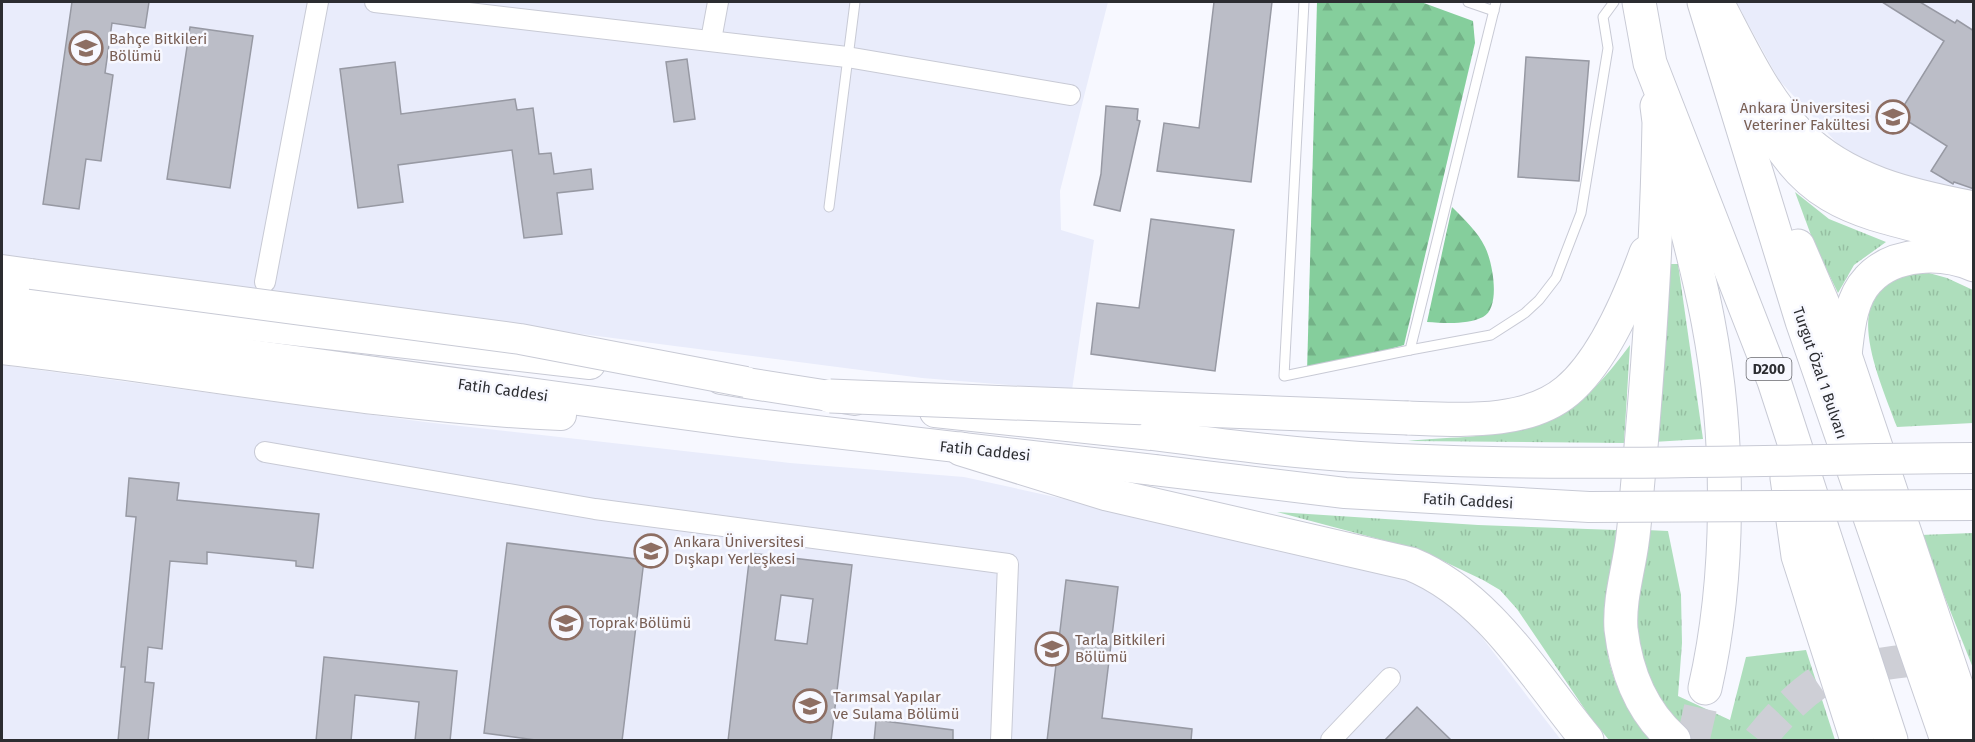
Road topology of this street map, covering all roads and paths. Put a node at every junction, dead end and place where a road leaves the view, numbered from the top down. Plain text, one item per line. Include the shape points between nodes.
1 (318, 2) edge
2 (375, 2) edge
3 (717, 2) edge
4 (855, 2) edge
5 (1304, 2) edge
6 (1468, 2) edge
7 (1614, 2) edge
8 (1633, 2) edge
9 (1639, 2) edge
10 (1704, 2) edge
11 (1716, 2) edge
12 (1495, 6) edge
13 (1734, 35) junction
14 (711, 40) junction
15 (847, 57) junction
16 (1650, 63) junction
17 (1070, 95) dead end
18 (1659, 122) junction
19 (1746, 139) junction
20 (829, 207) dead end
21 (1974, 208) edge
22 (1657, 224) junction
23 (1974, 240) edge
24 (1974, 265) edge
25 (2, 270) edge
26 (265, 282) dead end
27 (2, 297) edge
28 (2, 321) edge
29 (13, 350) edge
30 (1410, 350) junction
31 (1845, 355) junction
32 (1774, 381) junction
33 (746, 382) junction
34 (830, 396) junction
35 (740, 422) junction
36 (961, 449) junction
37 (266, 452) dead end
38 (1974, 458) edge
39 (1974, 505) edge
40 (1934, 623) junction
41 (1390, 678) dead end
42 (1705, 688) tunnel mouth
43 (1974, 695) edge
44 (1669, 736) edge
45 (1974, 738) edge
46 (1001, 741) edge
47 (1331, 741) edge
48 (1587, 741) edge
49 (1857, 741) edge
50 (1891, 741) edge
51 (1947, 741) edge

1 - 26 street
2 - 14 street
3 - 14 street
4 - 15 lane
5 - 30 lane via 1284,376
6 - 12 lane
7 - 30 lane via 1603,17 1608,48 1581,213 1556,278 1532,306 1509,326 1491,335
8 - 16 highway
9 - 16 highway, D200
10 - 19 highway, Turgut Özal 1 Bulvarı / D200
11 - 13 highway
12 - 30 lane
13 - 21 highway via 1779,110 1799,135 1819,150 1855,175 1877,184
13 - 23 highway via 1769,129 1787,158 1810,181 1837,201 1864,213
14 - 15 street
15 - 17 street
15 - 20 lane
16 - 18 highway
16 - 32 highway, D200
18 - 22 highway
18 - 42 highway via 1708,320 1720,423 1723,526 1711,662
19 - 31 highway, Turgut Özal 1 Bulvarı
19 - 51 highway, Turgut Özal 1 Bulvarı / D200 via 1802,321
22 - 34 highway, bridge via 1641,268 1602,348 1583,376 1566,392 1527,411 1499,417 1408,418
22 - 44 highway via 1632,543 1621,627 1637,692
24 - 31 highway via 1945,256 1926,256 1883,268 1868,280 1858,298 1849,322
25 - 33 main road, bridge via 519,339
27 - 33 main road, bridge
28 - 35 main road, Fatih Caddesi
29 - 35 main road via 323,392 521,413
31 - 40 highway, Turgut Özal 1 Bulvarı
32 - 49 highway, D200 via 1798,555
32 - 50 highway, D200
33 - 34 main road
34 - 38 main road, bridge via 975,418 1359,457 1590,462
35 - 36 main road, Fatih Caddesi
36 - 39 main road, Fatih Caddesi, bridge via 1345,493 1472,502 1713,508
36 - 48 highway via 1107,494 1411,564 1437,575 1491,620
37 - 46 street via 595,509 1008,564
40 - 43 highway
40 - 45 highway, Turgut Özal 1 Bulvarı
41 - 47 street

